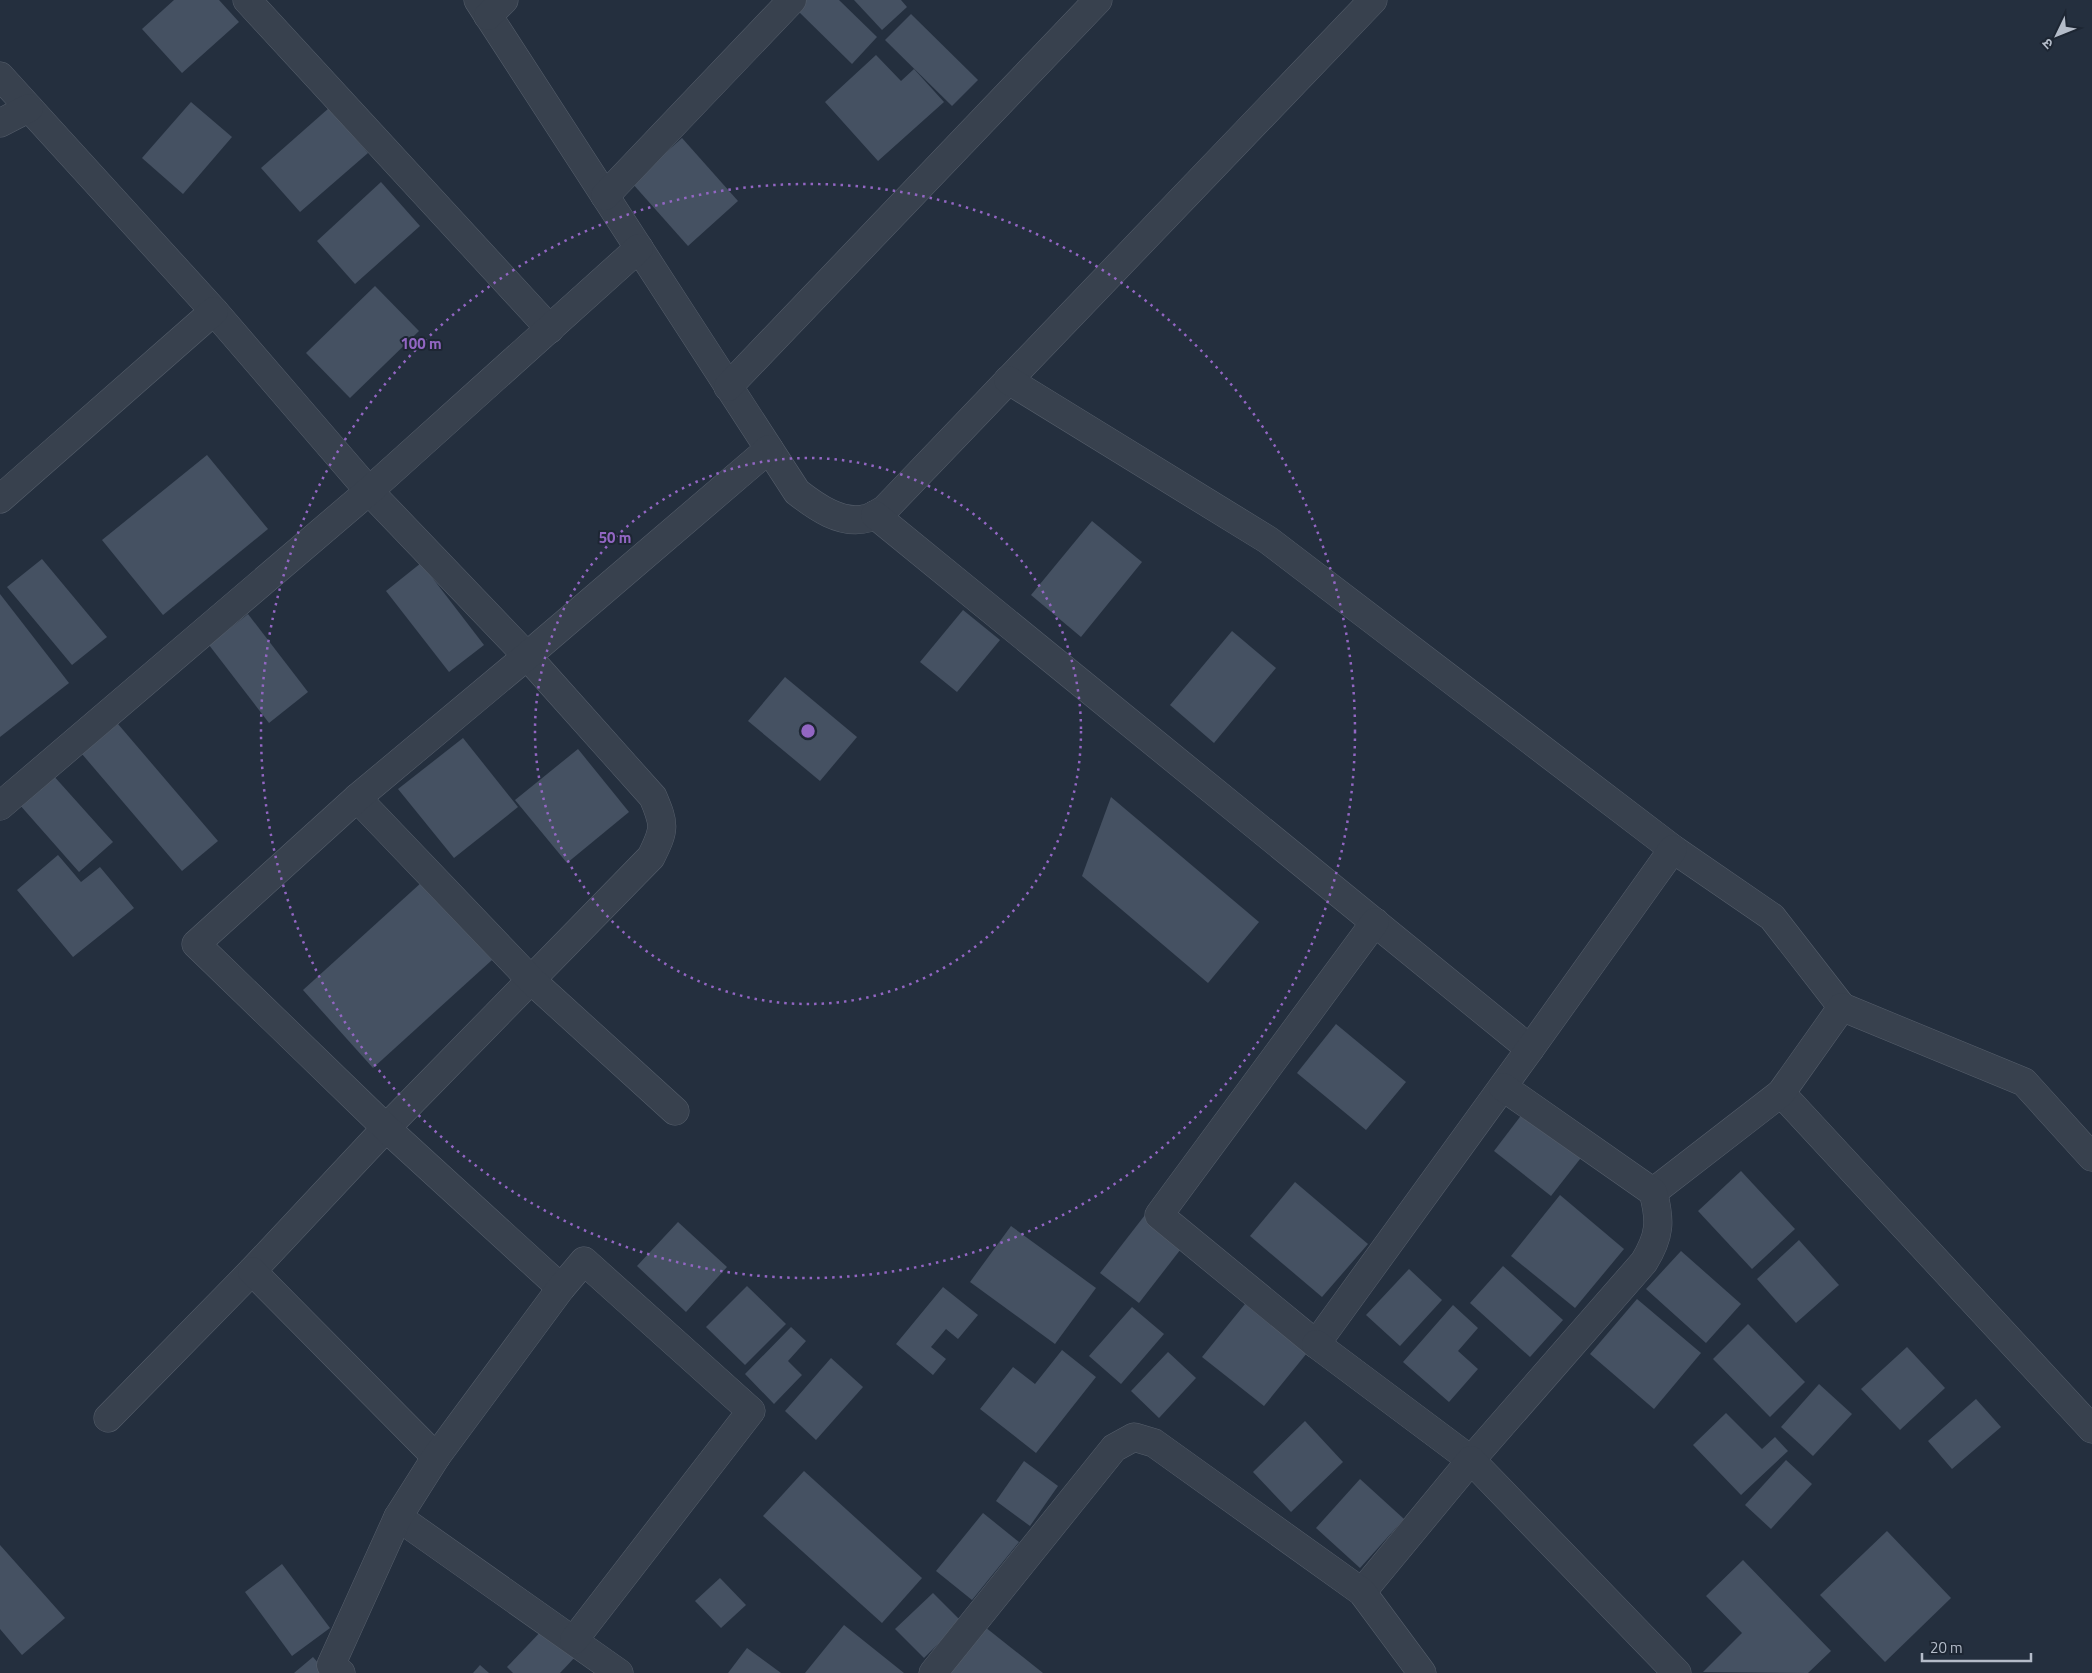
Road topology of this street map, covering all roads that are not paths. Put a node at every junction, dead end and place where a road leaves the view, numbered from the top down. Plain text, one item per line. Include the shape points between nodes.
1 (248, 0) edge
2 (792, 0) edge
3 (1098, 0) edge
4 (1373, 0) edge
5 (490, 5) edge
6 (0, 76) edge
7 (29, 108) junction
8 (0, 123) edge
9 (606, 196) junction
10 (639, 248) junction
11 (214, 311) junction
12 (550, 329) junction
13 (1008, 380) junction
14 (728, 387) junction
15 (769, 449) junction
16 (369, 491) junction
17 (0, 499) edge
18 (875, 514) junction
19 (527, 656) junction
20 (357, 798) junction
21 (0, 806) edge
22 (1673, 848) junction
23 (1374, 922) junction
24 (531, 980) junction
25 (1842, 1007) junction
26 (1530, 1050) junction
27 (1503, 1086) junction
28 (1781, 1094) junction
29 (675, 1111) dead end
30 (386, 1128) junction
31 (2092, 1156) edge
32 (1653, 1192) junction
33 (252, 1271) junction
34 (561, 1288) junction
35 (1316, 1344) junction
36 (108, 1418) dead end
37 (2092, 1429) edge
38 (436, 1457) junction
39 (1471, 1460) junction
40 (398, 1517) junction
41 (1362, 1592) junction
42 (574, 1640) junction
43 (341, 1673) edge
44 (619, 1673) edge
45 (932, 1673) edge
46 (1422, 1673) edge
47 (1677, 1673) edge

1 - 12 street
2 - 9 street
3 - 14 street
4 - 13 street
5 - 9 street
6 - 7 street
7 - 8 street
7 - 11 street
9 - 10 street
10 - 12 street
10 - 14 street
11 - 16 street
11 - 17 street
12 - 16 street
13 - 18 street via 885,509
13 - 22 street via 1268,540
14 - 15 street
15 - 18 street via 797,492 820,509 846,518 866,519
15 - 19 street
16 - 19 street
16 - 21 street
18 - 23 street
19 - 20 street
19 - 24 street via 652,797 662,818 662,835 651,857
20 - 24 street
20 - 30 street via 196,944
22 - 25 street via 1772,917
22 - 26 street
23 - 26 street
23 - 35 street via 1159,1215
24 - 29 street
24 - 30 street
25 - 28 street
25 - 31 street via 2024,1082
26 - 27 street
27 - 32 street
27 - 35 street
28 - 32 street
28 - 37 street
30 - 33 street
30 - 34 street
32 - 39 street via 1659,1212 1656,1243 1644,1262
33 - 36 street
33 - 38 street
34 - 38 street
34 - 42 street via 584,1261 751,1411
35 - 39 street
38 - 40 street
39 - 41 street
39 - 47 street
40 - 42 street
40 - 43 street via 331,1665
41 - 45 street via 1154,1443 1134,1438 1114,1448
41 - 46 street
42 - 44 street

